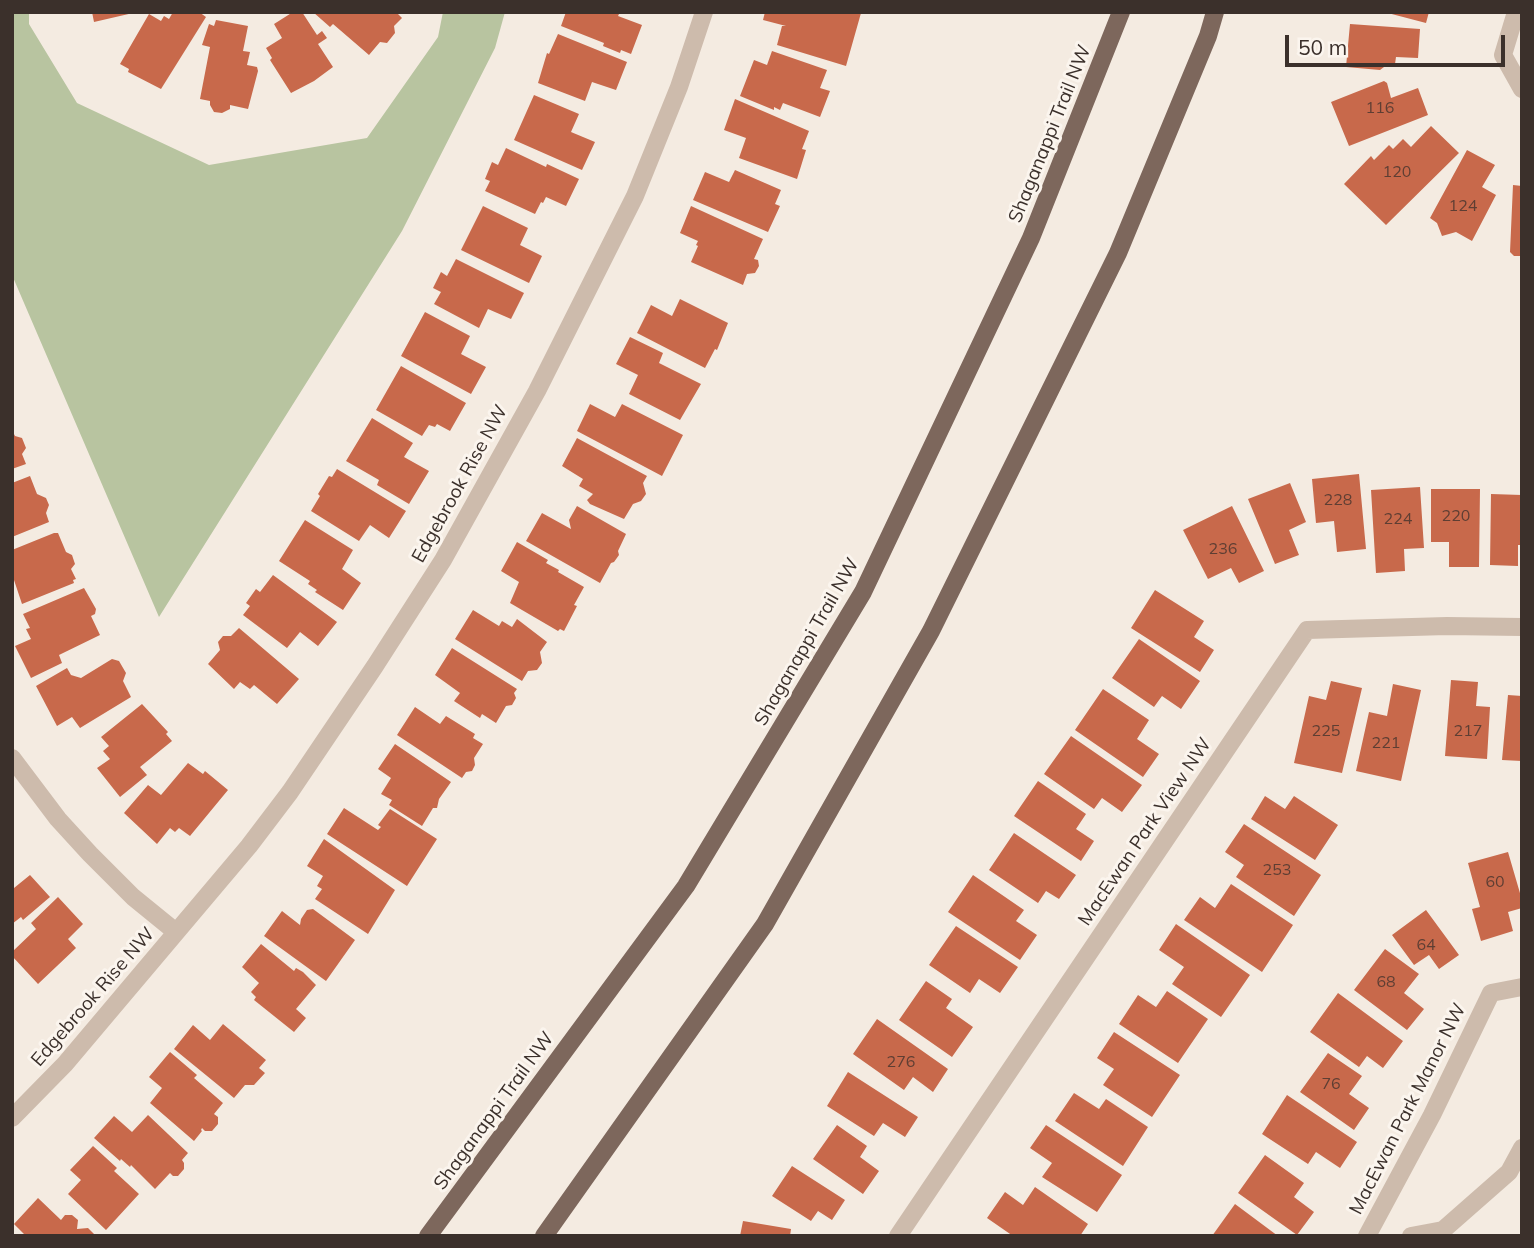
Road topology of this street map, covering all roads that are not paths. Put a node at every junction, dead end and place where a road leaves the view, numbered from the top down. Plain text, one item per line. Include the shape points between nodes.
1 (704, 12) edge
2 (1121, 12) edge
3 (1215, 12) edge
4 (1516, 12) edge
5 (1522, 89) edge
6 (1522, 626) edge
7 (12, 758) edge
8 (176, 932) junction
9 (1522, 987) edge
10 (12, 1118) edge
11 (1522, 1148) edge
12 (428, 1236) edge
13 (544, 1236) edge
14 (898, 1236) edge
15 (1367, 1236) edge
16 (1411, 1236) edge

1 - 8 street, Edgebrook Rise NW via 635,196 537,391 443,560 290,792
2 - 12 main road, Shaganappi Trail NW via 1031,238 863,592 686,886
3 - 13 main road via 1118,253 930,631 765,924
4 - 5 street via 1503,55
6 - 14 street, MacEwan Park View NW via 1307,630
7 - 8 street, Edgebrook Rise NW via 90,854 133,898
8 - 10 street, Edgebrook Rise NW via 65,1064
9 - 15 street, MacEwan Park Manor NW via 1491,993
11 - 16 street via 1509,1172 1444,1230

